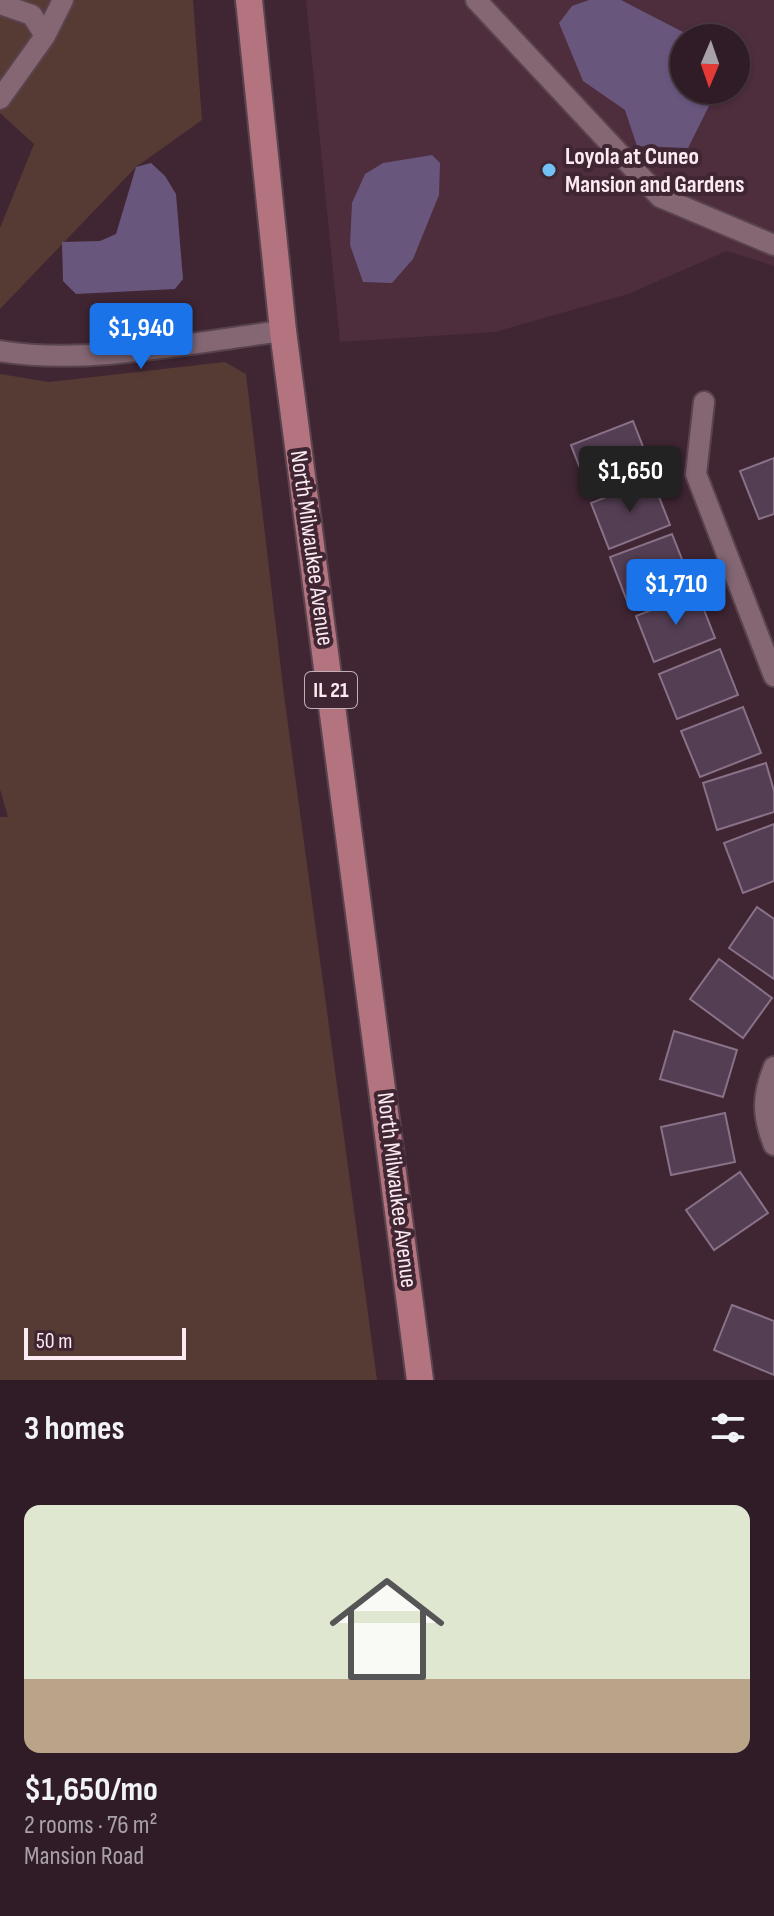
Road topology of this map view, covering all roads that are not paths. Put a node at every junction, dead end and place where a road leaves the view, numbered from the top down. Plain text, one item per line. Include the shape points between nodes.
1 (63, 0) edge
2 (249, 0) edge
3 (476, 0) edge
4 (0, 4) edge
5 (45, 36) junction
6 (0, 99) edge
7 (774, 245) edge
8 (283, 331) junction
9 (0, 351) edge
10 (704, 402) dead end
11 (774, 676) edge
12 (774, 1067) edge
13 (774, 1145) edge
14 (420, 1380) edge

1 - 5 street
2 - 8 main road, North Milwaukee Avenue / IL 21
3 - 7 street via 660,197
4 - 5 street via 32,15
5 - 6 street
8 - 9 street via 76,357
8 - 14 main road, North Milwaukee Avenue / IL 21
10 - 11 street via 696,474
12 - 13 street via 764,1092

